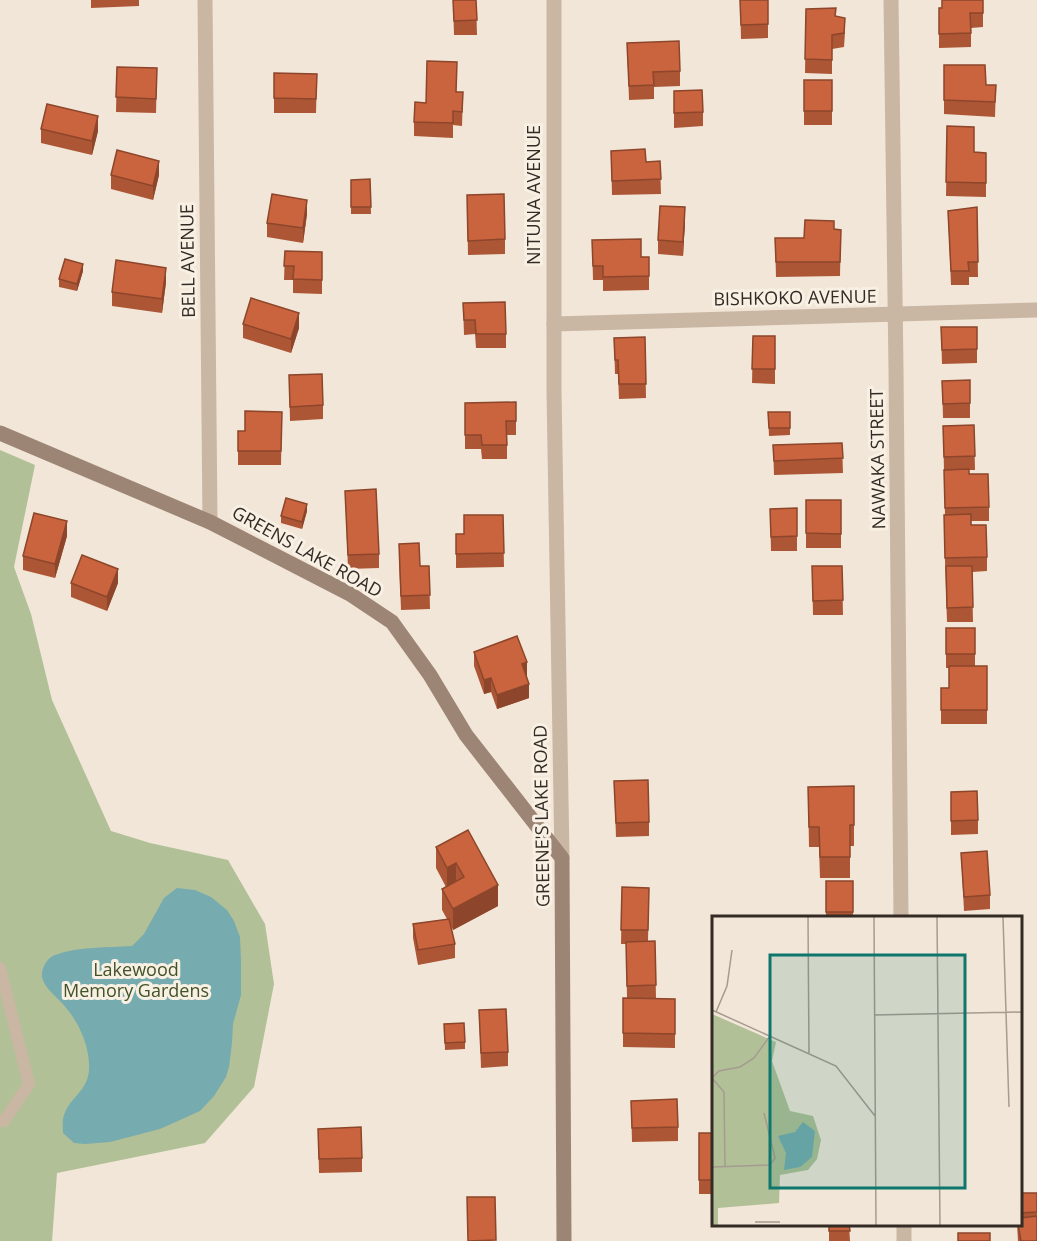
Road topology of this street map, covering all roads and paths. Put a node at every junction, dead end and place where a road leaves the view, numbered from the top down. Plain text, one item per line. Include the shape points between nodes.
1 (205, 0) edge
2 (554, 0) edge
3 (891, 0) edge
4 (1037, 310) edge
5 (895, 315) junction
6 (554, 324) junction
7 (554, 391) joint
8 (0, 433) edge
9 (210, 522) junction
10 (562, 858) junction
11 (901, 916) edge
12 (0, 968) edge
13 (0, 1121) edge
14 (564, 1241) edge

1 - 9 street, BELL AVENUE
2 - 6 street, NITUNA AVENUE
3 - 5 street, NAWAKA STREET
4 - 5 street, BISHKOKO AVENUE
5 - 6 street, BISHKOKO AVENUE
5 - 11 street, NAWAKA STREET
6 - 7 street, NITUNA AVENUE
7 - 10 street, GREENE'S LAKE ROAD
8 - 9 street, GREENS LAKE ROAD
9 - 10 street, GREENS LAKE ROAD via 350,594 392,622 466,735
10 - 14 street, GREENE'S LAKE ROAD
12 - 13 lane via 29,1084 4,1121

